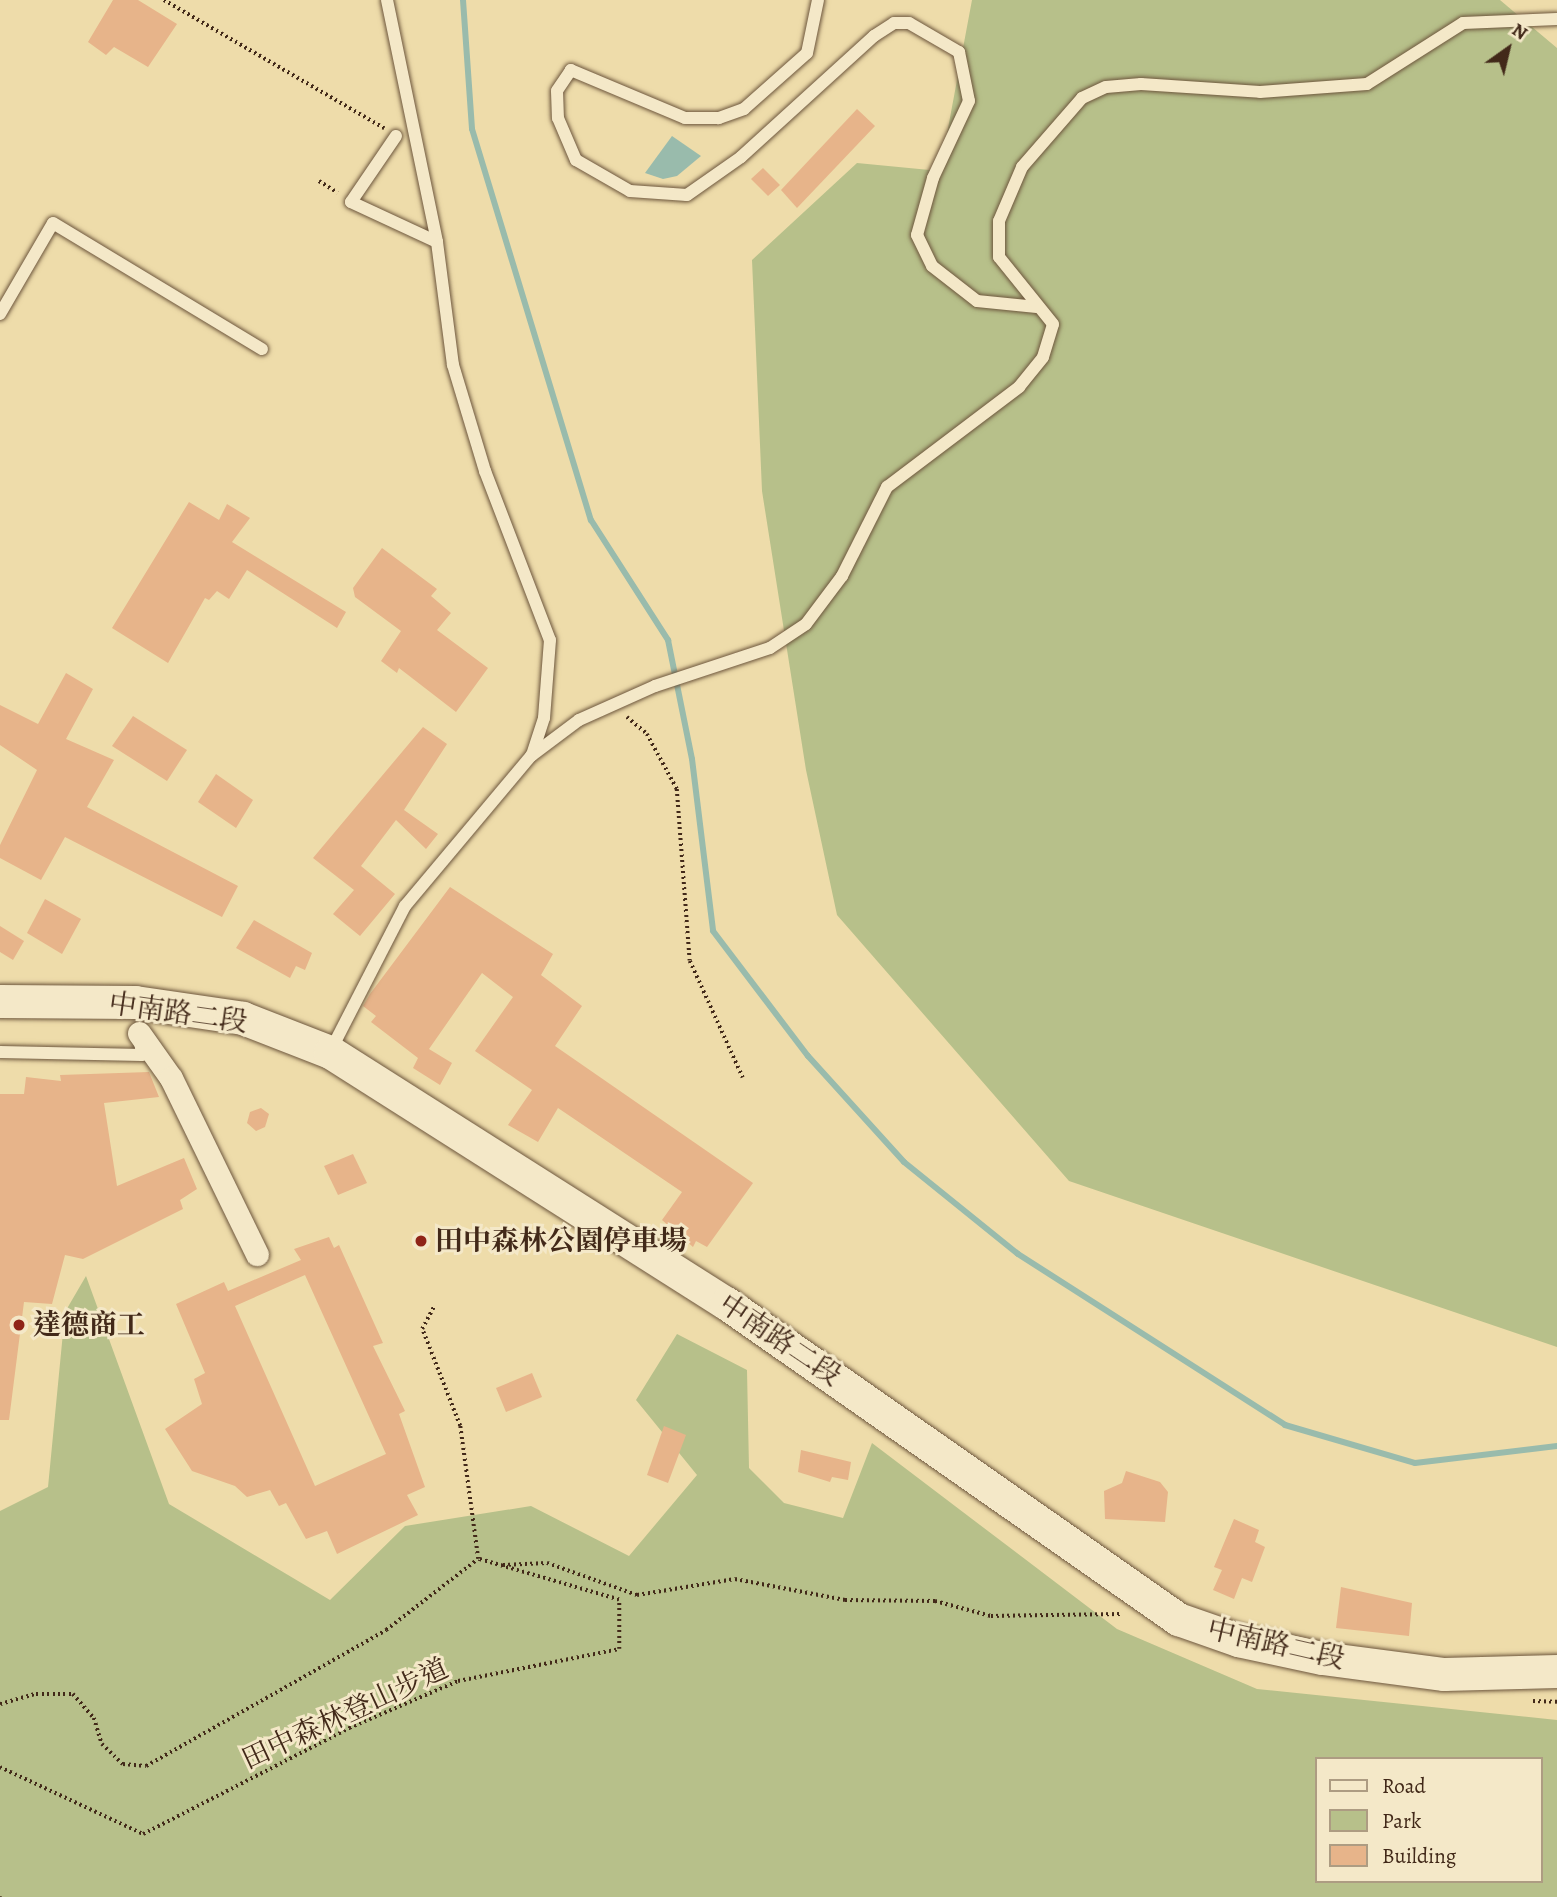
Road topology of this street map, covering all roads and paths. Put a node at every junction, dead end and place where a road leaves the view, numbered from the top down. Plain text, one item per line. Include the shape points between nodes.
1 (164, 0) edge
2 (387, 0) edge
3 (818, 0) edge
4 (1557, 19) edge
5 (396, 136) joint
6 (319, 181) dead end
7 (351, 202) junction
8 (437, 242) junction
9 (1037, 307) junction
10 (0, 314) edge
11 (262, 349) dead end
12 (612, 705) junction
13 (531, 756) junction
14 (0, 1001) edge
15 (137, 1017) junction
16 (0, 1052) edge
17 (330, 1052) junction
18 (743, 1078) dead end
19 (257, 1254) dead end
20 (435, 1305) dead end
21 (478, 1559) junction
22 (498, 1565) junction
23 (1130, 1614) dead end
24 (1557, 1671) edge
25 (0, 1704) edge
26 (0, 1767) edge

1 - 5 path
2 - 8 lane
3 - 9 lane via 807,53 744,109 719,118 685,118 571,70 558,91 558,118 576,160 630,191 687,195 741,157 874,36 894,23 909,23 958,52 969,100 933,178 917,235 932,266 977,302
4 - 9 lane via 1463,23 1367,84 1260,92 1142,84 1106,87 1082,98 1022,167 999,221 999,257
5 - 7 lane
6 - 7 path
7 - 8 lane
8 - 13 lane via 453,365 485,471 551,640 544,718
9 - 12 lane via 1053,324 1043,357 1019,387 887,487 842,576 806,624 770,648
10 - 11 lane via 53,223
12 - 13 lane via 579,720
12 - 18 path via 648,734 677,789 690,961
13 - 17 lane via 405,906
14 - 15 main road, 中南路二段
15 - 16 lane via 142,1055
15 - 17 main road, 中南路二段 via 243,1018
15 - 19 street
17 - 24 main road, 中南路二段 via 726,1303 1178,1619 1238,1640 1322,1658 1444,1674
20 - 21 path via 422,1329 460,1426
21 - 22 path, 田中森林登山步道
21 - 25 path, 田中森林登山步道 via 386,1630 146,1766 123,1764 102,1744 94,1718 73,1694 36,1694
22 - 23 path via 547,1563 637,1595 735,1579 845,1600 935,1601 991,1616
22 - 26 path, 田中森林登山步道 via 619,1600 619,1649 458,1681 349,1728 143,1834

